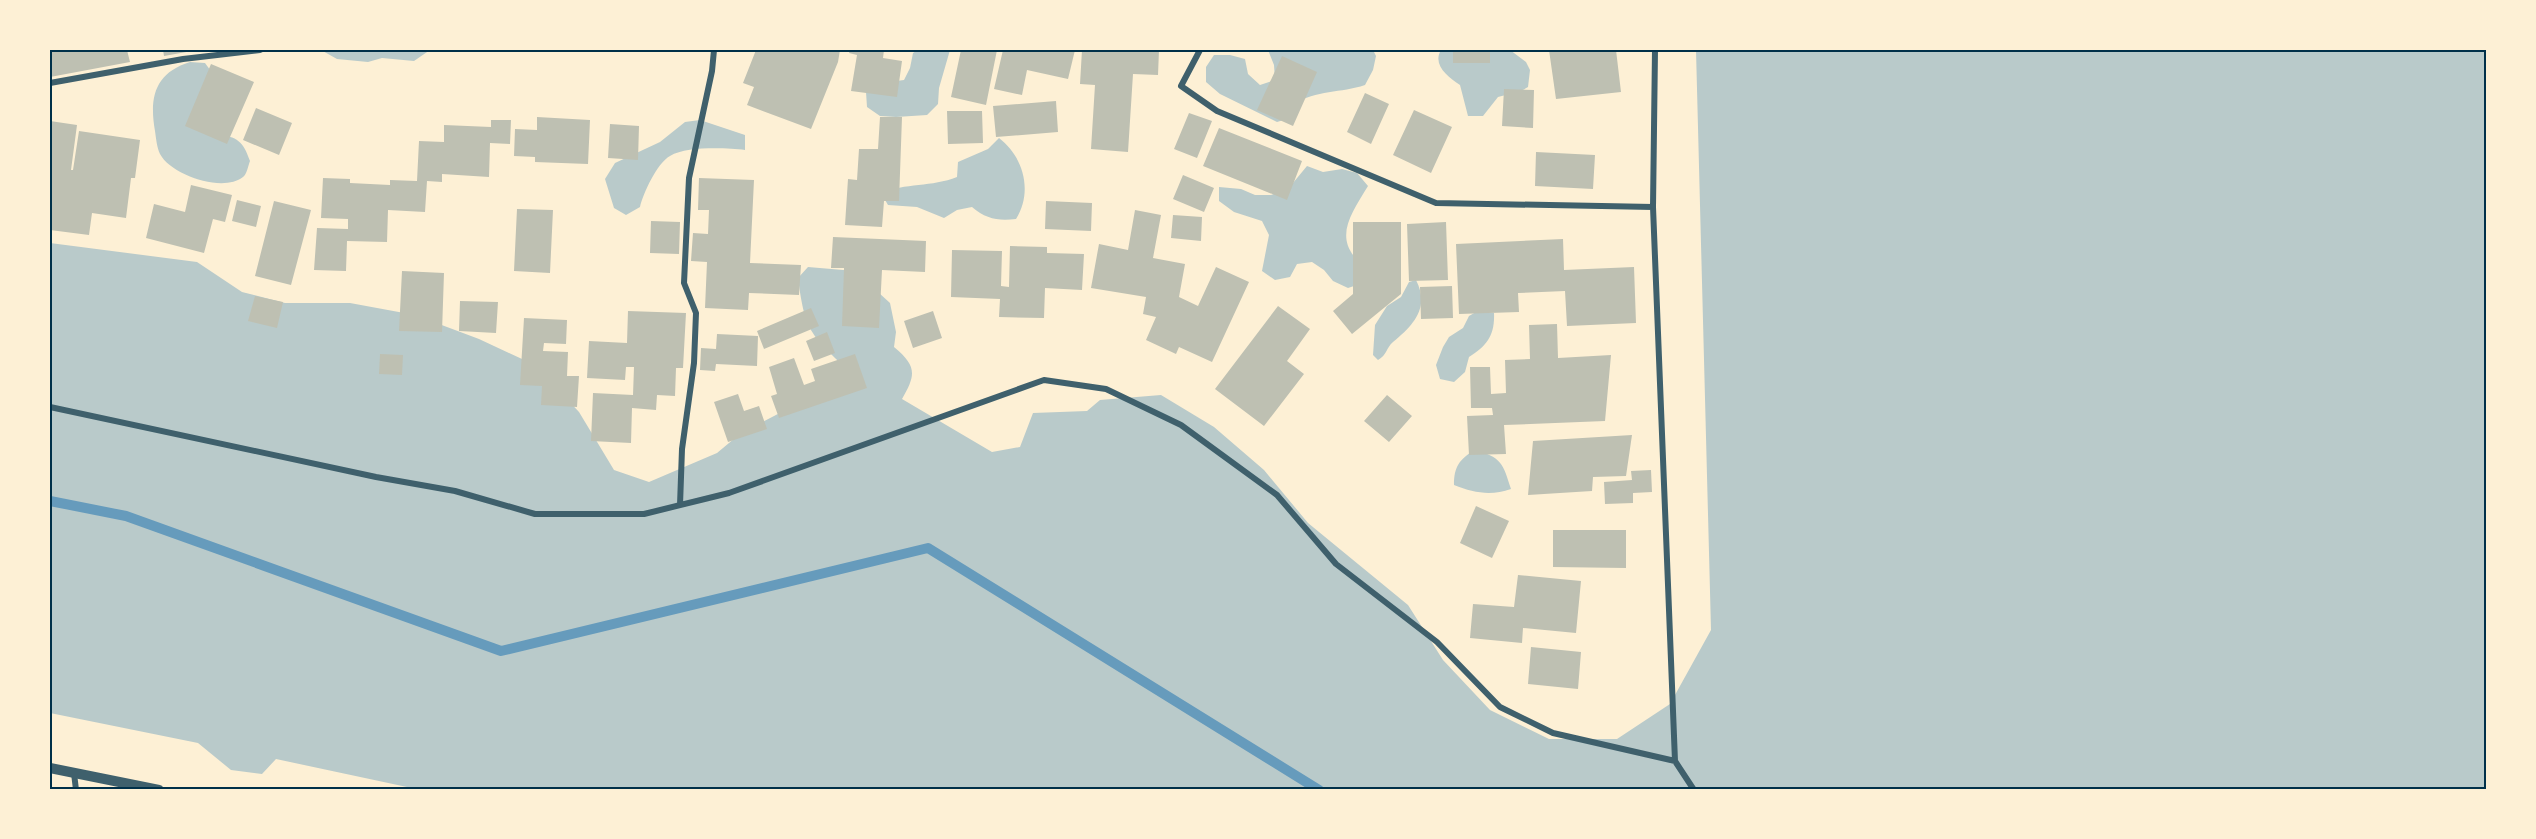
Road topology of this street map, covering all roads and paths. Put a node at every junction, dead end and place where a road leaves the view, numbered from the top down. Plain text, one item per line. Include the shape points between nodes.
1 (260, 50) edge
2 (714, 50) edge
3 (1200, 50) edge
4 (1655, 50) edge
5 (50, 82) edge
6 (1653, 207) junction
7 (50, 407) edge
8 (681, 505) junction
9 (1675, 760) junction
10 (50, 768) edge
11 (74, 772) junction
12 (76, 789) edge
13 (159, 789) edge
14 (1694, 789) edge

1 - 5 street
2 - 8 street via 689,178 684,283 696,313 694,363 682,449
3 - 6 street via 1181,86 1217,111 1436,203
4 - 6 street
6 - 9 street
7 - 8 street via 455,491 535,514 644,514
8 - 9 street via 729,493 1044,380 1106,389 1181,425 1277,495 1336,564 1437,642 1500,707 1553,733
9 - 14 street
10 - 11 street
11 - 12 street
11 - 13 street

